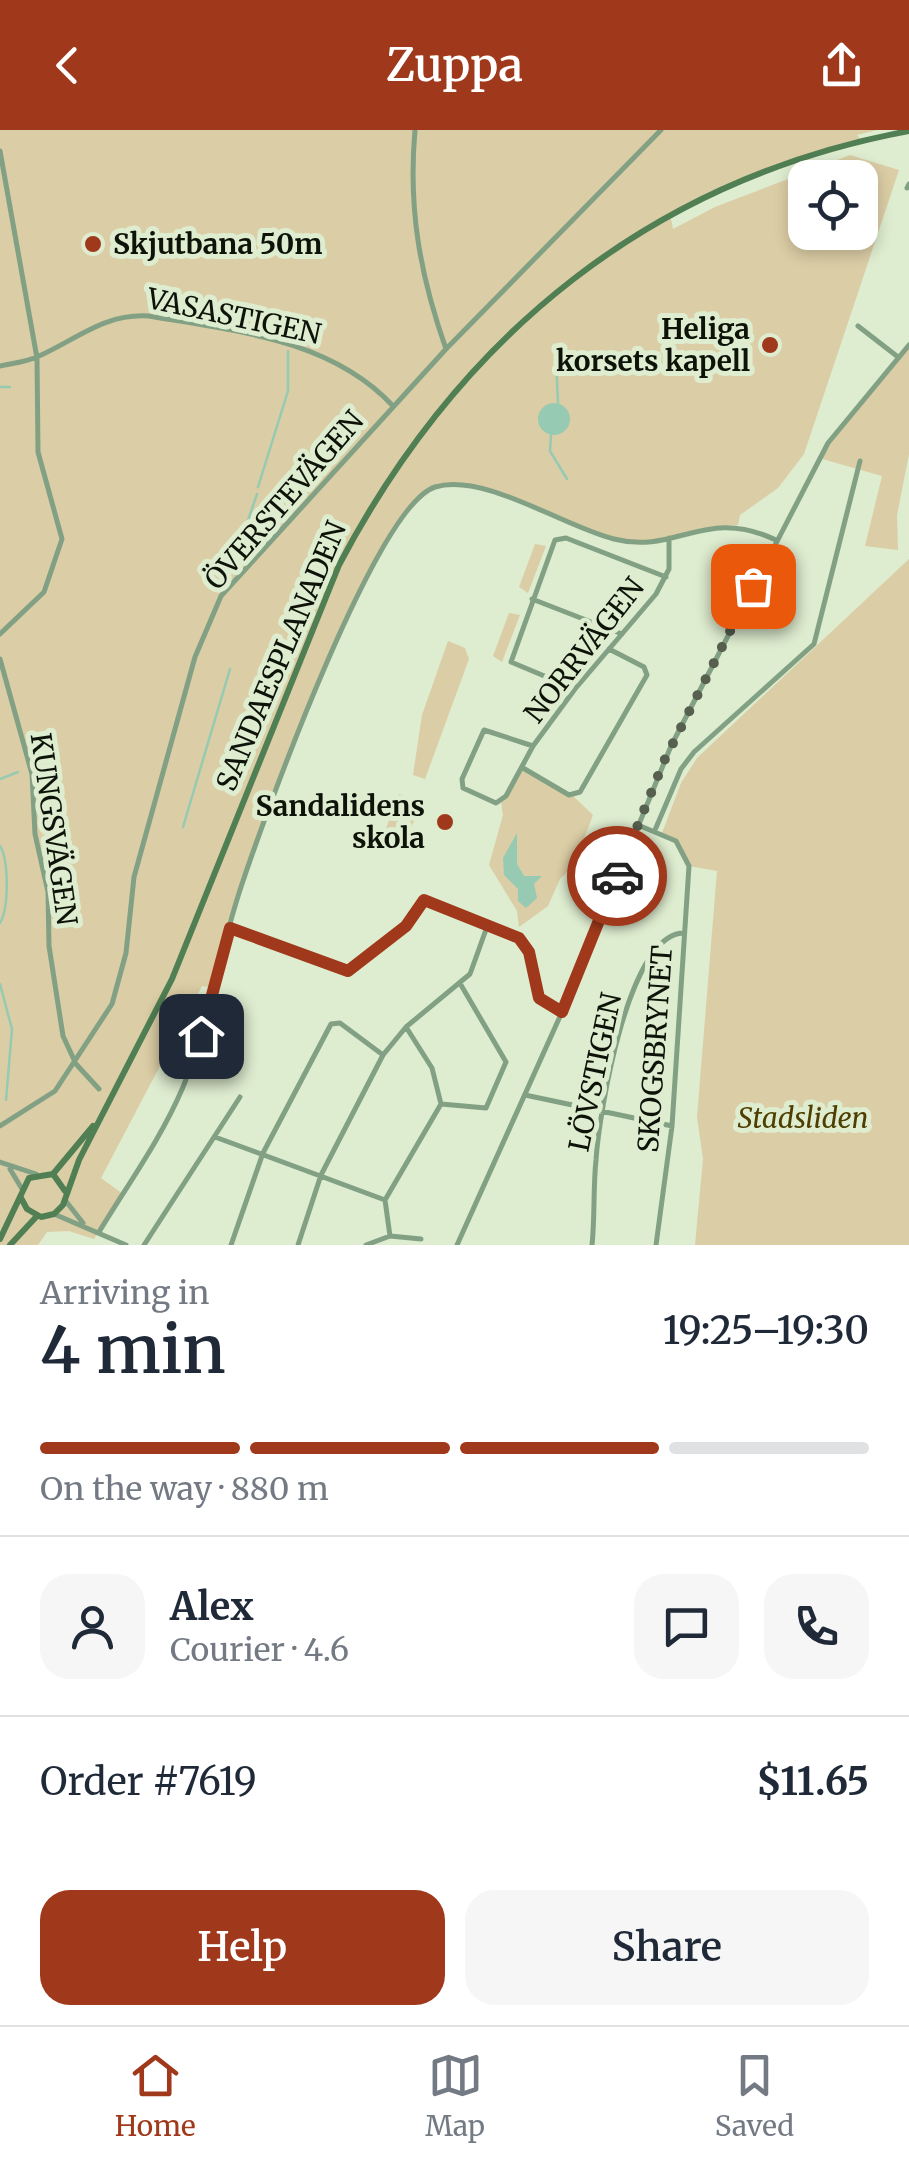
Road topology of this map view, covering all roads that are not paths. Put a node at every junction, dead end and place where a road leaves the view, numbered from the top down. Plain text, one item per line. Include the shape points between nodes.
1 (414, 130) edge
2 (661, 130) edge
3 (909, 131) edge
4 (0, 151) edge
5 (858, 326) dead end
6 (909, 345) edge
7 (446, 349) junction
8 (898, 357) junction
9 (37, 358) junction
10 (0, 366) edge
11 (393, 406) junction
12 (860, 461) dead end
13 (321, 484) junction
14 (328, 491) dead end
15 (669, 538) junction
16 (776, 540) junction
17 (666, 577) junction
18 (532, 599) junction
19 (0, 634) edge
20 (622, 634) junction
21 (609, 649) junction
22 (0, 659) edge
23 (574, 689) junction
24 (533, 746) junction
25 (523, 768) junction
26 (638, 825) junction
27 (655, 830) junction
28 (488, 923) junction
29 (230, 928) junction
30 (684, 933) junction
31 (461, 985) junction
32 (562, 1012) junction
33 (406, 1027) junction
34 (383, 1054) junction
35 (76, 1064) junction
36 (99, 1089) dead end
37 (526, 1095) junction
38 (240, 1097) dead end
39 (441, 1104) junction
40 (103, 1112) junction
41 (602, 1113) junction
42 (0, 1126) edge
43 (672, 1126) junction
44 (215, 1137) junction
45 (263, 1153) junction
46 (0, 1162) edge
47 (8, 1166) junction
48 (36, 1174) junction
49 (52, 1174) junction
50 (320, 1175) junction
51 (22, 1193) junction
52 (66, 1196) junction
53 (385, 1200) junction
54 (54, 1214) junction
55 (37, 1216) junction
56 (85, 1225) junction
57 (99, 1232) junction
58 (390, 1236) junction
59 (421, 1239) dead end
60 (0, 1240) edge
61 (10, 1245) edge
62 (126, 1245) edge
63 (144, 1245) edge
64 (231, 1245) edge
65 (298, 1245) edge
66 (366, 1245) edge
67 (457, 1245) edge
68 (592, 1245) edge
69 (656, 1245) edge

1 - 7 street via 414,234
2 - 7 street, ÖVERSTEVÄGEN
3 - 40 main road, SANDAESPLANADEN via 760,174 643,230 504,336 432,416 340,565 172,979
4 - 9 street
5 - 8 street
6 - 8 street
7 - 11 street, ÖVERSTEVÄGEN
8 - 16 street via 828,443
9 - 10 street, VASASTIGEN
9 - 11 street, VASASTIGEN via 105,321 149,316 321,352
9 - 19 street via 38,452 59,518 61,549 38,602
11 - 13 street, ÖVERSTEVÄGEN
12 - 27 street via 814,644 694,752
13 - 14 street
13 - 35 street, ÖVERSTEVÄGEN via 240,573 207,624 134,877 121,982
15 - 16 street via 738,525
15 - 17 street, NORRVÄGEN
15 - 29 street via 614,539 457,483 412,501 373,561 340,631
16 - 26 street
17 - 18 street via 561,538 552,544
17 - 20 street, NORRVÄGEN
18 - 20 street
18 - 23 street via 511,662
20 - 21 street, NORRVÄGEN
21 - 23 street, NORRVÄGEN
21 - 25 street via 647,675 580,792 568,795
22 - 35 street, KUNGSVÄGEN via 32,774 53,977 63,1036
23 - 24 street, NORRVÄGEN
24 - 25 street, NORRVÄGEN
24 - 25 street, NORRVÄGEN via 484,730 462,779 466,793 501,802
26 - 27 street, SKOGSBRYNET
26 - 32 street
27 - 30 street, SKOGSBRYNET via 676,840 688,858
28 - 29 street via 424,900 406,926 348,971
28 - 31 street
28 - 32 street via 522,942 534,990
29 - 57 street via 182,1089
30 - 41 street, LÖVSTIGEN via 667,937 637,975
30 - 43 street, SKOGSBRYNET
31 - 33 street
31 - 39 street via 506,1062 486,1108
32 - 37 street
33 - 34 street
33 - 39 street via 432,1068
34 - 45 street via 334,1023
34 - 50 street
35 - 36 street
35 - 42 street, ÖVERSTEVÄGEN via 44,1101
37 - 41 street
37 - 67 street
38 - 44 street
39 - 53 street
40 - 49 main road, SANDAESPLANADEN
40 - 52 main road, SANDAESPLANADEN
41 - 43 street
41 - 68 street, LÖVSTIGEN
43 - 69 street, SKOGSBRYNET
44 - 45 street
44 - 63 street
45 - 50 street
45 - 64 street
46 - 47 street
47 - 48 street
47 - 51 street
48 - 49 main road
48 - 51 main road
49 - 52 main road
50 - 53 street
50 - 65 street
51 - 55 main road via 27,1210
51 - 60 main road
52 - 54 main road
52 - 56 street
53 - 58 street
54 - 55 main road
54 - 56 street
55 - 61 main road
56 - 57 street
57 - 62 street
58 - 59 street
58 - 66 street

